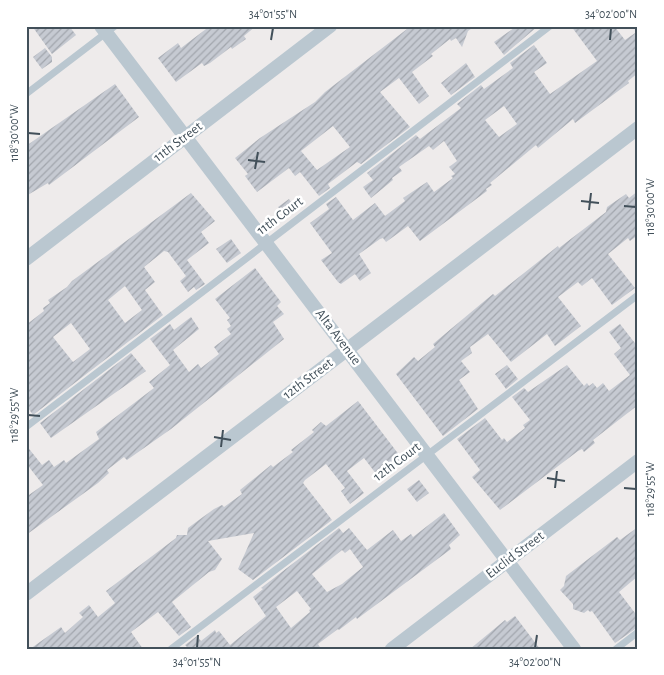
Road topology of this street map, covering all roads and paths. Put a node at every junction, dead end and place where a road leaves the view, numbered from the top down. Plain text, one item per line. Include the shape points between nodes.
1 (330, 26) edge
2 (550, 26) edge
3 (107, 29) edge
4 (26, 94) edge
5 (638, 128) edge
6 (186, 136) junction
7 (266, 243) junction
8 (26, 259) edge
9 (638, 295) edge
10 (348, 349) junction
11 (26, 427) edge
12 (427, 454) junction
13 (638, 461) edge
14 (507, 560) junction
15 (26, 594) edge
16 (638, 632) edge
17 (171, 649) edge
18 (392, 649) edge
19 (574, 649) edge
20 (616, 649) edge

1 - 6 street, 11th Street
2 - 7 lane, 11th Court
3 - 4 lane
3 - 6 street, Alta Avenue
5 - 10 street, 12th Street
6 - 7 street, Alta Avenue
6 - 8 street, 11th Street
7 - 10 street, Alta Avenue
7 - 11 lane, 11th Court
9 - 12 lane, 12th Court
10 - 12 street, Alta Avenue
10 - 15 street, 12th Street
12 - 14 street, Alta Avenue
12 - 17 lane, 12th Court
13 - 14 street, Euclid Street
14 - 18 street, Euclid Street
14 - 19 street, Alta Avenue
16 - 20 lane

